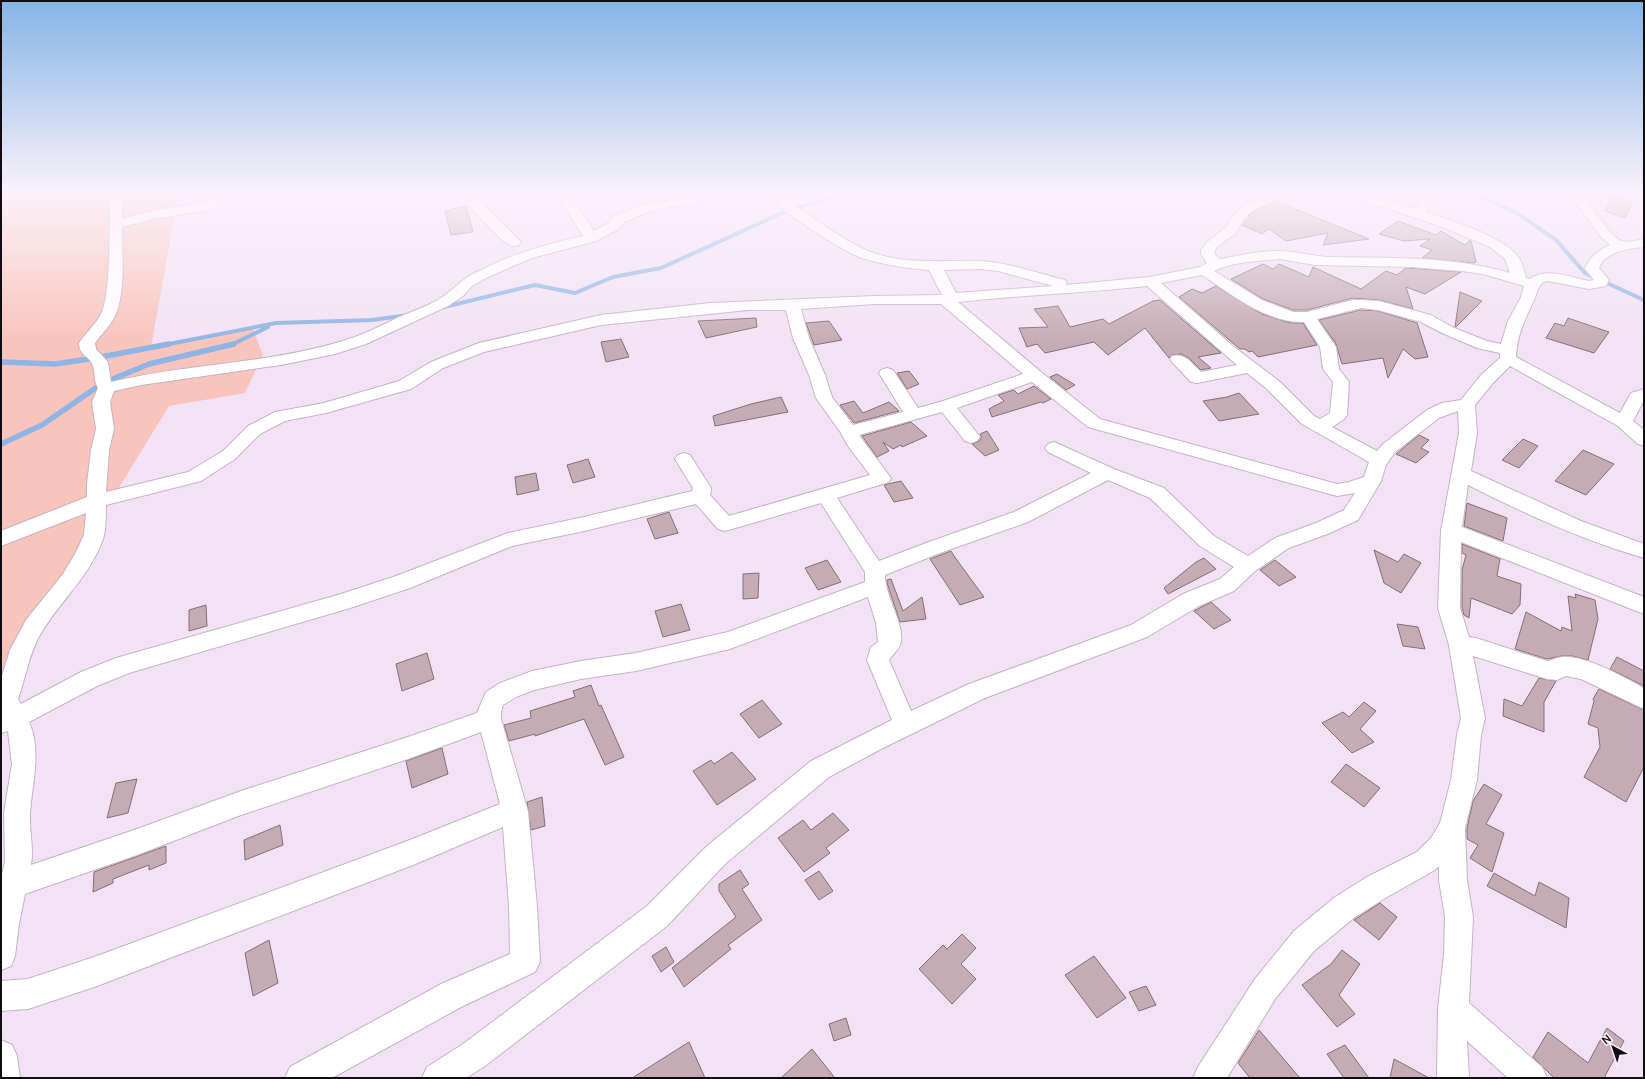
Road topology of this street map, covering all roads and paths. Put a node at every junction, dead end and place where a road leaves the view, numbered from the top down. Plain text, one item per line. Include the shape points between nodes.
1 (115, 242) edge
2 (573, 242) edge
3 (843, 242) edge
4 (1215, 242) edge
5 (1491, 242) edge
6 (1615, 242) edge
7 (1644, 243) edge
8 (1620, 246) junction
9 (933, 266) junction
10 (1210, 267) junction
11 (1150, 282) junction
12 (1526, 282) junction
13 (1089, 288) junction
14 (948, 298) junction
15 (792, 305) junction
16 (1308, 317) junction
17 (1508, 355) junction
18 (1178, 359) dead end
19 (1250, 367) junction
20 (887, 373) dead end
21 (1035, 376) junction
22 (107, 388) junction
23 (1644, 394) edge
24 (1466, 404) junction
25 (946, 406) junction
26 (913, 414) junction
27 (1624, 422) junction
28 (1320, 427) junction
29 (849, 432) junction
30 (971, 437) dead end
31 (1644, 440) edge
32 (1054, 448) dead end
33 (684, 459) dead end
34 (1376, 470) junction
35 (1107, 473) junction
36 (1461, 474) junction
37 (825, 494) junction
38 (700, 496) junction
39 (97, 501) junction
40 (1451, 531) junction
41 (1, 539) edge
42 (1644, 551) edge
43 (1248, 566) junction
44 (875, 579) junction
45 (1644, 606) edge
46 (1460, 644) junction
47 (1644, 699) edge
48 (6, 709) edge
49 (489, 719) junction
50 (906, 726) junction
51 (515, 811) junction
52 (1452, 828) junction
53 (14, 884) junction
54 (1, 956) edge
55 (1, 996) edge
56 (1453, 1008) junction
57 (1, 1056) edge
58 (4, 1078) edge
59 (301, 1078) edge
60 (438, 1078) edge
61 (1209, 1078) edge
62 (1453, 1078) edge
63 (1531, 1078) edge

1 - 22 street via 112,304 107,317 87,343 91,355 100,362 102,383
2 - 22 street via 549,248 483,274 467,283 443,303 360,341 335,349 281,360 141,380
3 - 9 street via 866,255
4 - 10 street via 1207,253
5 - 12 street via 1511,257
6 - 8 street
7 - 8 street
8 - 12 street via 1592,266 1602,280 1601,283 1589,285 1548,276
9 - 13 street via 998,267
9 - 14 street
10 - 11 street
10 - 12 street via 1243,259 1280,255 1315,261 1462,267 1484,270
10 - 16 street via 1246,296 1272,310 1291,317
11 - 13 street
11 - 19 street
12 - 17 street via 1530,298 1517,320
13 - 14 street
14 - 15 street
14 - 21 street
15 - 29 street via 801,338 824,398
15 - 39 street via 748,305 600,320 479,348 438,365 406,385 266,422 223,459 194,477
16 - 17 street via 1353,305 1379,306 1426,318 1447,330
16 - 28 street via 1328,347 1331,369 1341,382 1338,415
17 - 24 street
17 - 27 street
18 - 19 street via 1197,378
19 - 28 street via 1273,385 1308,420
20 - 26 street
21 - 25 street
21 - 34 street via 1094,423 1337,490 1351,488
22 - 39 street via 101,402 105,429 96,484
23 - 27 street via 1637,397
24 - 34 street via 1433,414 1389,448
24 - 36 street via 1468,433
25 - 26 street
25 - 30 street
26 - 29 street
27 - 31 street
28 - 34 street via 1348,444
29 - 37 street via 882,478
32 - 35 street
33 - 38 street via 702,488
34 - 43 street via 1351,515 1282,543
35 - 43 street via 1157,493 1206,541
35 - 44 street via 1021,517 932,548
36 - 40 street
36 - 42 street via 1547,516
37 - 38 street via 725,524
37 - 44 street
38 - 48 street via 508,540 403,582 124,666
39 - 41 street
39 - 48 street via 94,535 70,580 34,626 21,650
40 - 45 street via 1609,590
40 - 46 street via 1449,608
43 - 50 street via 1227,585 1191,600 1139,631 977,691
44 - 49 street via 860,591 730,640 636,662 581,670 532,681 508,690 494,700
44 - 50 street via 890,642 888,648 879,653 878,660
46 - 47 street via 1546,670 1556,671 1561,666 1572,666
46 - 52 street via 1473,718 1464,780
48 - 53 street via 20,729 24,764 17,813 18,862
49 - 51 street
49 - 53 street via 241,803
50 - 60 street via 820,769 716,855 657,916 474,1055
51 - 55 street via 97,971 28,994
51 - 59 street via 525,962 452,995
52 - 56 street via 1453,880 1459,917
52 - 61 street via 1440,847 1426,862 1345,907 1304,941 1265,989
53 - 54 street
56 - 62 street
56 - 63 street
57 - 58 street

